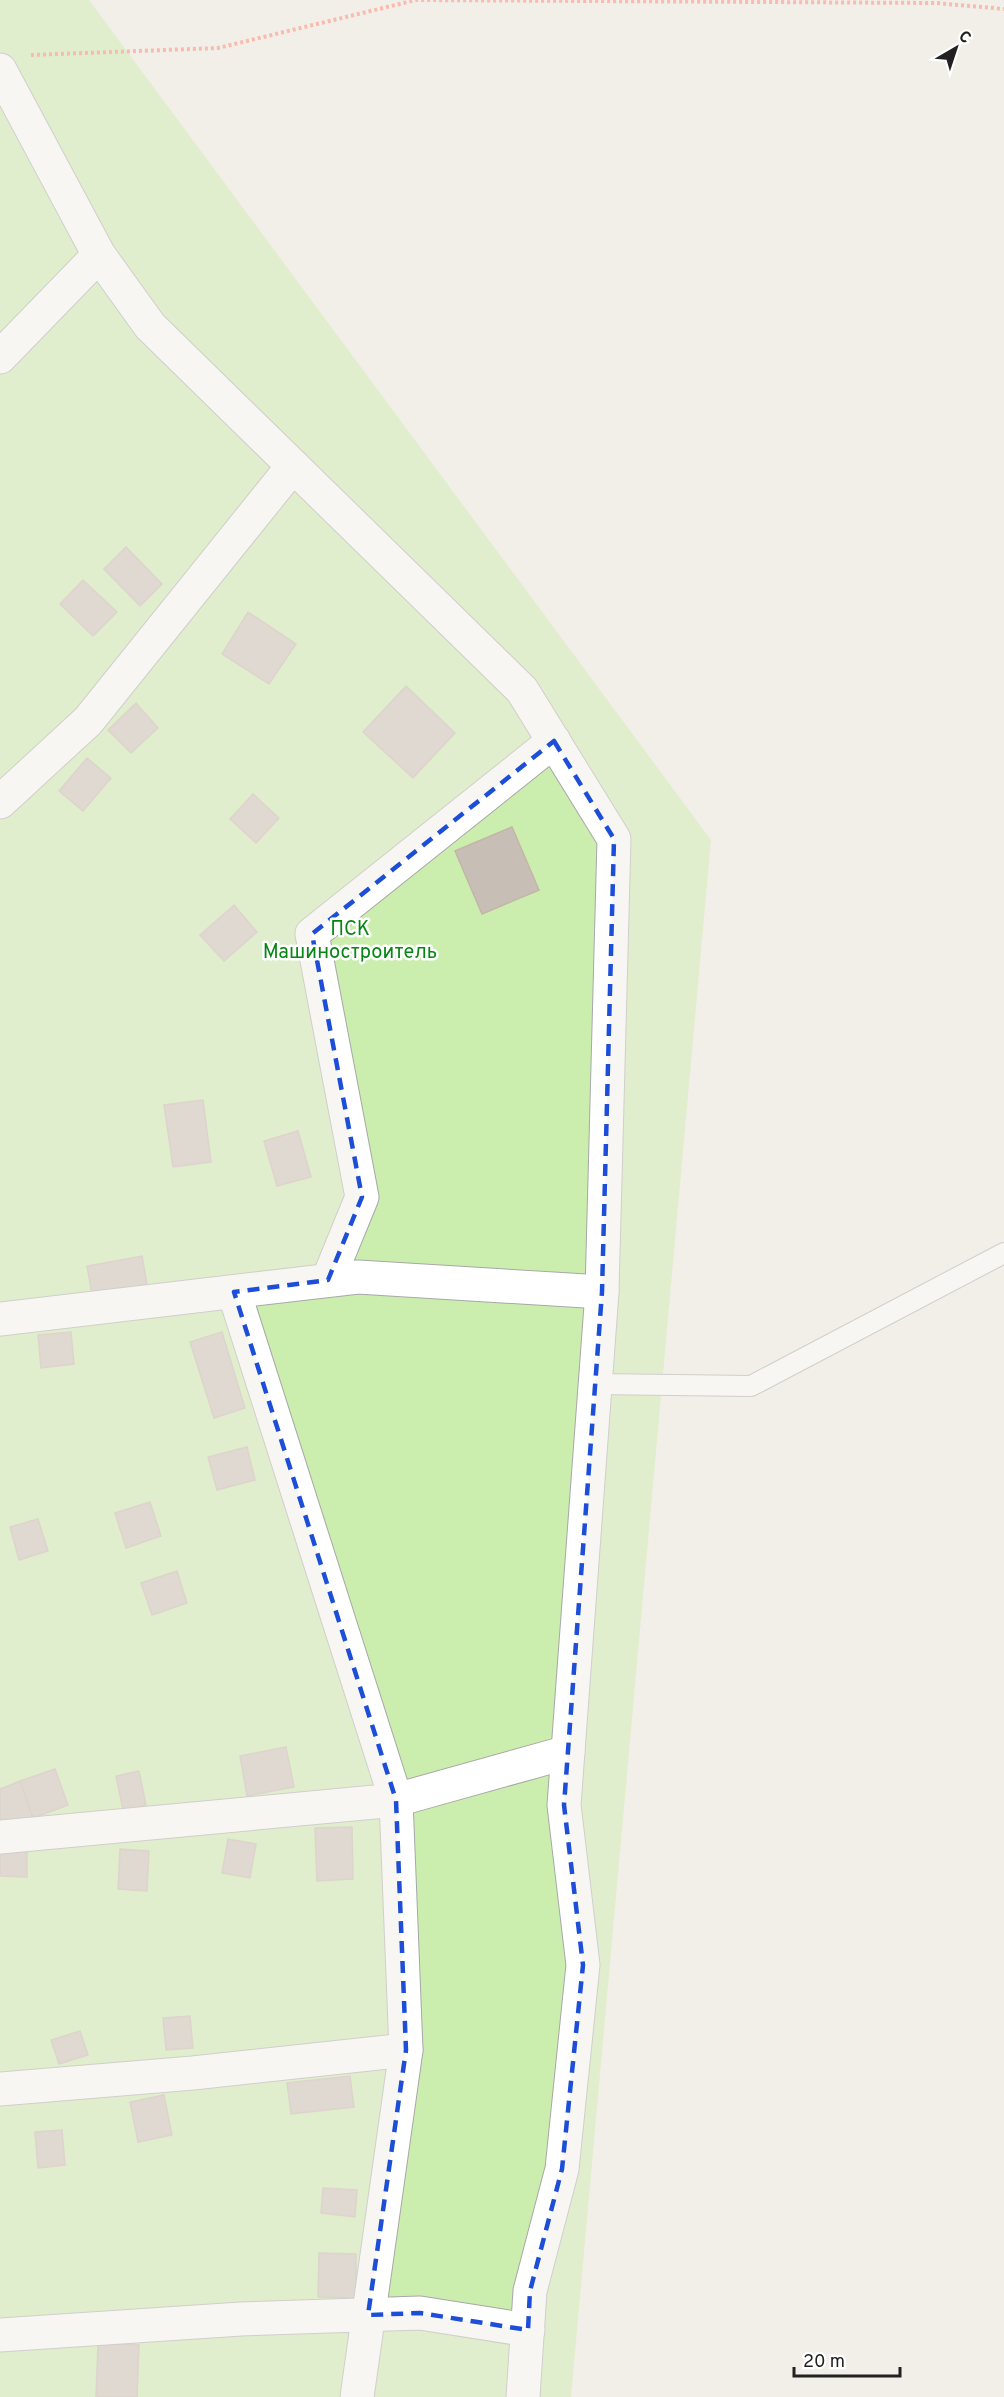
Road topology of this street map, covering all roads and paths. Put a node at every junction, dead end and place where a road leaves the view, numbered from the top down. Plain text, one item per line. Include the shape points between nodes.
1 (1004, 9) edge
2 (11, 63) edge
3 (99, 255) junction
4 (0, 357) edge
5 (293, 466) junction
6 (554, 741) junction
7 (0, 802) edge
8 (1004, 1253) edge
9 (328, 1280) junction
10 (234, 1292) junction
11 (602, 1292) junction
12 (0, 1319) edge
13 (595, 1384) junction
14 (568, 1752) junction
15 (396, 1800) junction
16 (0, 1838) edge
17 (406, 2050) junction
18 (0, 2089) edge
19 (368, 2315) junction
20 (528, 2330) junction
21 (0, 2335) edge
22 (357, 2397) edge
23 (523, 2397) edge

1 - 2 path via 936,3 416,0 218,48
2 - 3 street
3 - 4 street
3 - 5 street via 150,326
5 - 6 street via 522,690
5 - 7 street via 88,721
6 - 9 street via 312,934 362,1197
6 - 11 street via 615,839
8 - 13 lane via 751,1386
9 - 10 street
9 - 11 street via 358,1277
10 - 12 street
10 - 15 street
11 - 13 street
13 - 14 street
14 - 15 street
14 - 20 street via 564,1805 583,1965 562,2169 530,2291
15 - 16 street
15 - 17 street
17 - 18 street
17 - 19 street
19 - 20 street via 420,2313
19 - 21 street
19 - 22 street
20 - 23 street

